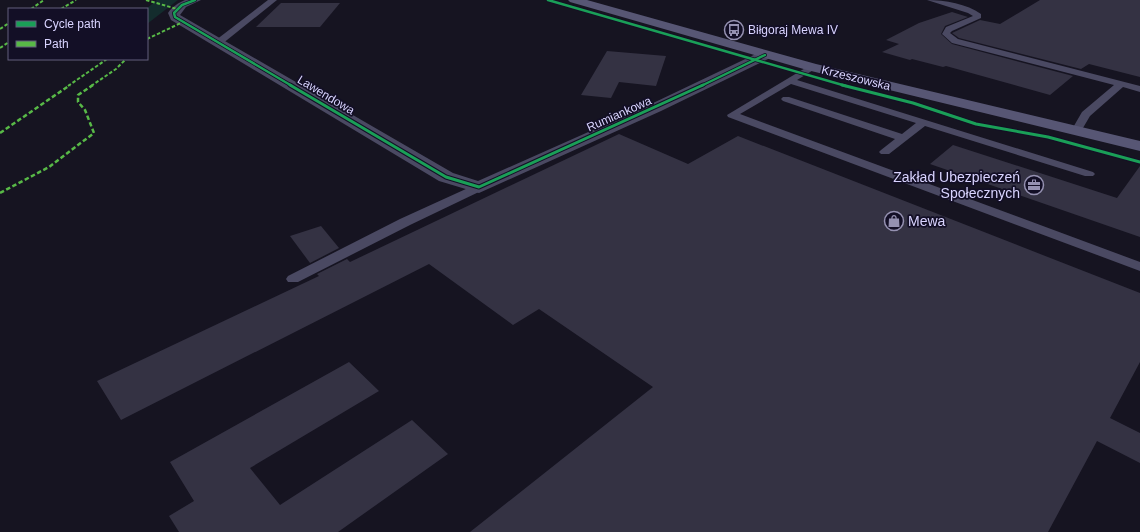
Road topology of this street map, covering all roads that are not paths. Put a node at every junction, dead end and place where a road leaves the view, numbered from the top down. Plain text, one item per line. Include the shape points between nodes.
1 (196, 0) edge
2 (273, 0) edge
3 (574, 0) edge
4 (931, 0) edge
5 (219, 42) junction
6 (765, 55) junction
7 (812, 67) junction
8 (792, 81) junction
9 (1121, 84) junction
10 (1140, 89) edge
11 (786, 99) dead end
12 (924, 122) junction
13 (1076, 131) junction
14 (904, 138) junction
15 (1140, 146) edge
16 (885, 152) dead end
17 (1089, 174) dead end
18 (479, 188) junction
19 (1140, 267) edge
20 (293, 279) dead end

1 - 5 street, Lawendowa via 177,9 174,13 176,17
2 - 5 lane
3 - 6 main road, Krzeszowska
4 - 9 lane via 971,11 978,16 946,31 948,37 955,41
5 - 18 street, Lawendowa via 446,178
6 - 7 main road, Krzeszowska
6 - 18 street, Rumiankowa
7 - 8 lane
7 - 13 main road, Krzeszowska
8 - 12 lane
8 - 19 lane via 732,115
9 - 10 lane
9 - 13 lane via 1086,114
11 - 14 lane
12 - 14 lane
12 - 17 lane
13 - 15 main road, Krzeszowska
14 - 16 lane
18 - 20 lane, Rumiankowa

